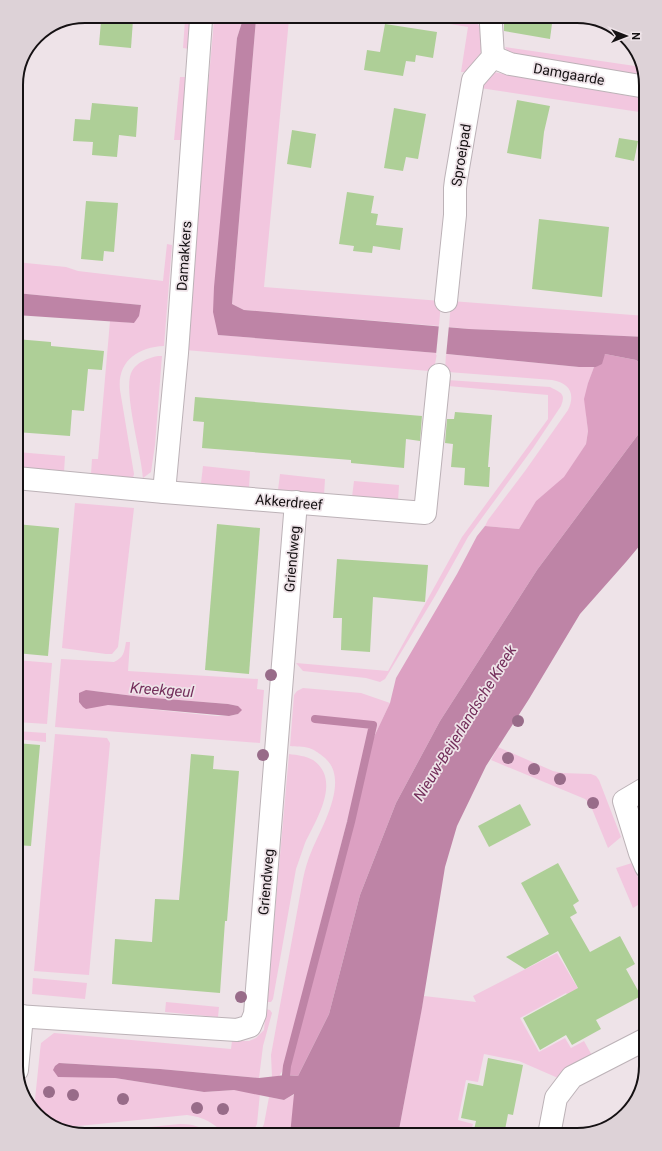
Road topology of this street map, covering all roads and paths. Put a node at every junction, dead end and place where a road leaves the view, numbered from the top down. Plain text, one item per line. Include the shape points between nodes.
1 (201, 23) edge
2 (491, 23) edge
3 (493, 58) junction
4 (639, 86) edge
5 (446, 301) dead end
6 (439, 375) dead end
7 (23, 479) edge
8 (164, 492) junction
9 (296, 502) junction
10 (639, 792) edge
11 (639, 850) edge
12 (23, 1016) edge
13 (639, 1043) edge
14 (550, 1128) edge

1 - 8 street, Damakkers via 177,353
2 - 3 street
3 - 4 street, Damgaarde via 510,64
3 - 5 street, Sproeipad via 472,86 455,188 455,215
6 - 9 street, Akkerdreef via 425,513
7 - 8 street, Akkerdreef
8 - 9 street, Akkerdreef
9 - 12 street, Griendweg via 255,1014 250,1026 237,1030
10 - 11 street via 624,801
13 - 14 street via 572,1077 556,1098

